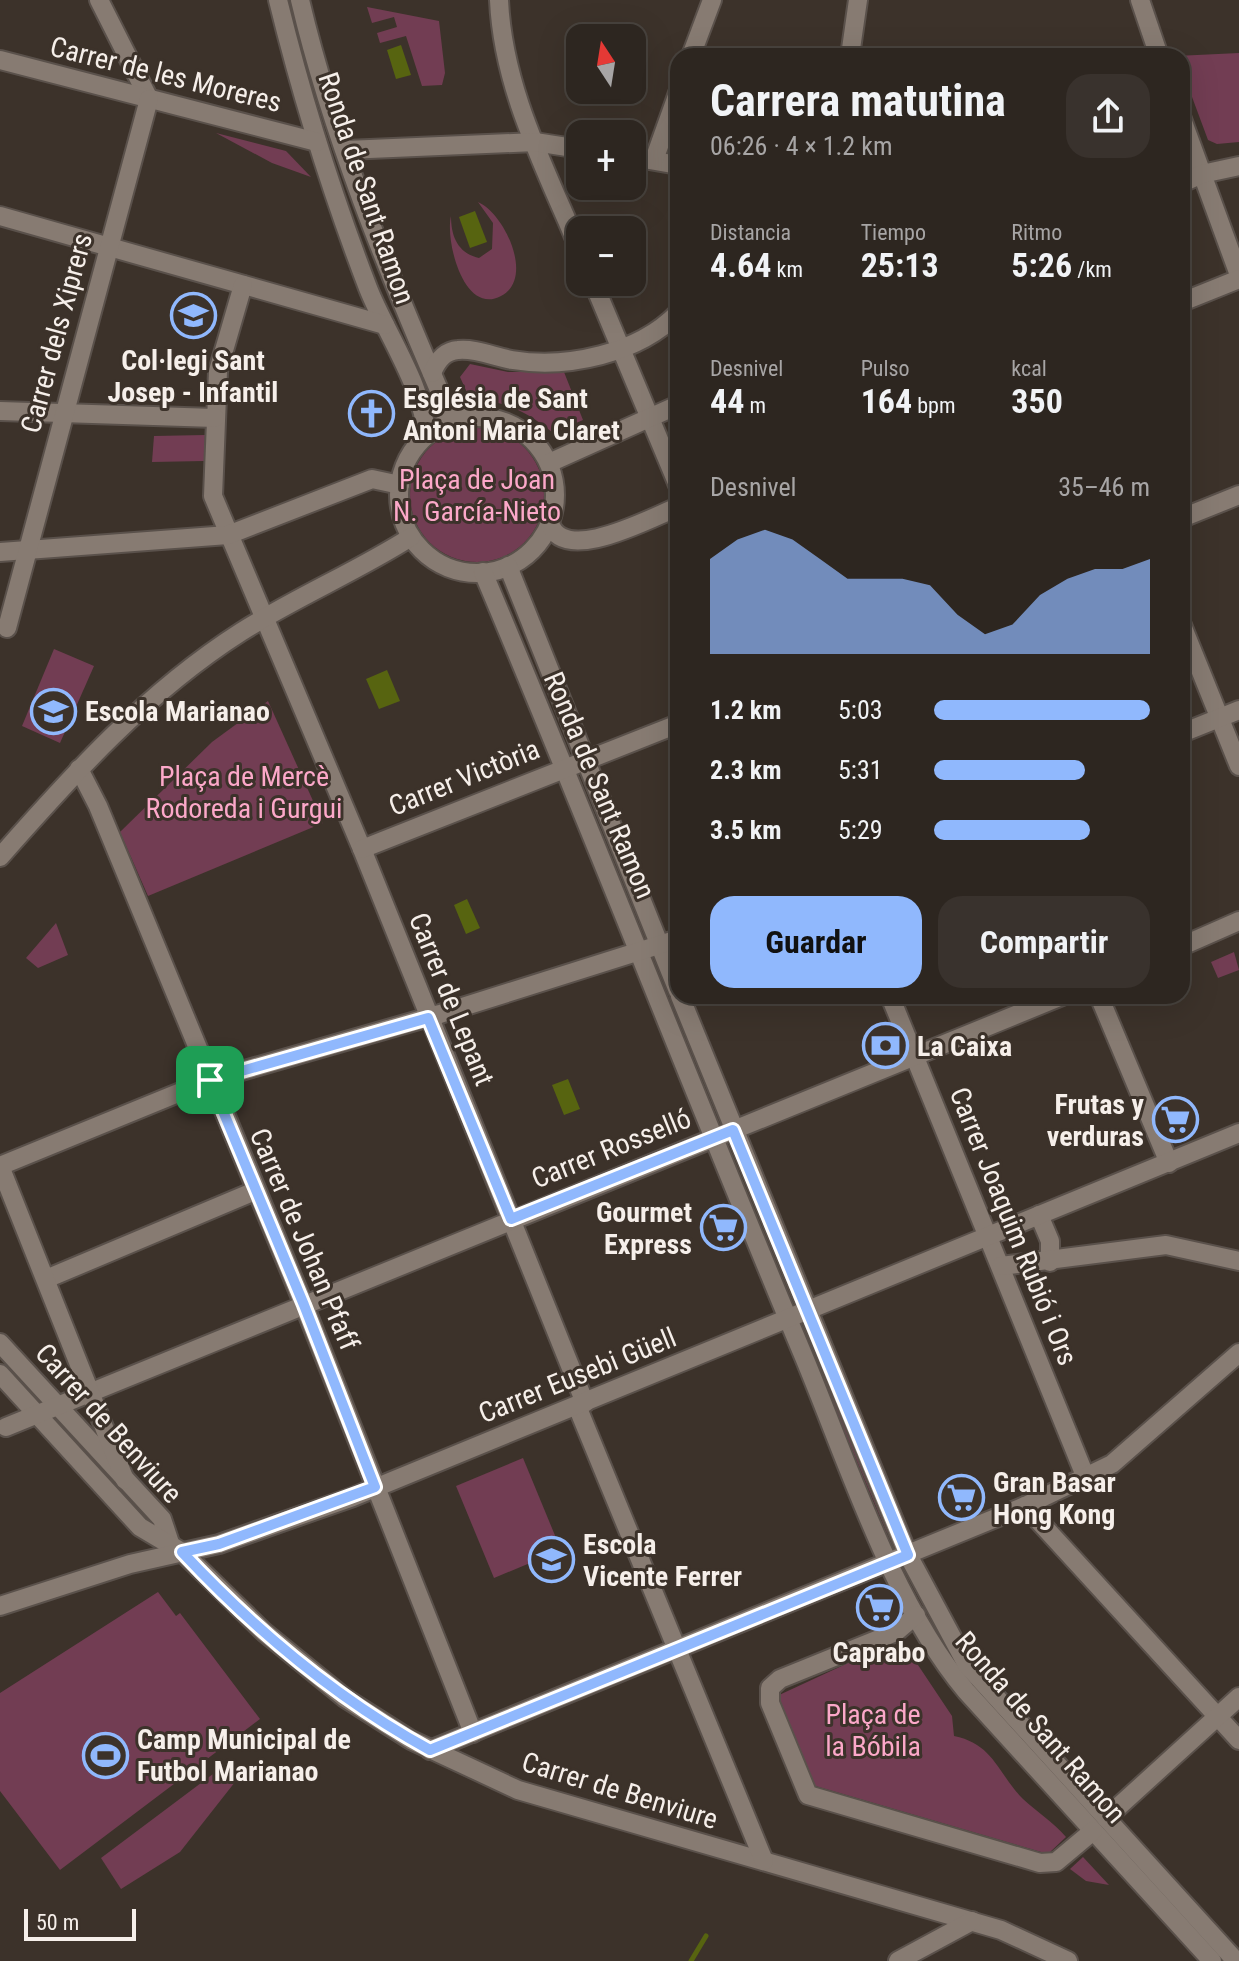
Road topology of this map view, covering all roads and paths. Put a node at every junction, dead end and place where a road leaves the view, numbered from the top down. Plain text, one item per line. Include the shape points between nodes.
1 (99, 0) edge
2 (278, 0) edge
3 (300, 0) edge
4 (499, 0) edge
5 (712, 0) edge
6 (858, 0) edge
7 (1140, 0) edge
8 (694, 48) edge
9 (851, 48) edge
10 (1156, 48) edge
11 (0, 60) edge
12 (149, 99) junction
13 (670, 115) edge
14 (1190, 141) edge
15 (317, 142) junction
16 (535, 142) junction
17 (566, 147) edge
18 (346, 150) junction
19 (646, 159) edge
20 (654, 160) junction
21 (670, 163) edge
22 (1239, 166) edge
23 (1202, 174) junction
24 (1190, 179) edge
25 (0, 216) edge
26 (566, 217) edge
27 (108, 246) junction
28 (1239, 277) edge
29 (243, 285) junction
30 (599, 296) edge
31 (1190, 298) edge
32 (670, 320) edge
33 (385, 325) junction
34 (620, 347) junction
35 (432, 373) junction
36 (670, 409) edge
37 (0, 411) edge
38 (65, 412) junction
39 (651, 417) junction
40 (215, 418) junction
41 (461, 418) junction
42 (426, 436) junction
43 (549, 463) junction
44 (670, 465) edge
45 (400, 485) junction
46 (1239, 495) edge
47 (670, 510) edge
48 (1190, 515) edge
49 (550, 524) junction
50 (228, 535) junction
51 (411, 537) junction
52 (27, 550) junction
53 (0, 552) edge
54 (508, 566) junction
55 (483, 572) junction
56 (264, 618) junction
57 (7, 628) dead end
58 (1190, 645) edge
59 (1239, 710) edge
60 (1219, 718) junction
61 (670, 727) edge
62 (1190, 730) edge
63 (586, 758) junction
64 (1239, 766) edge
65 (562, 767) junction
66 (79, 769) junction
67 (362, 849) junction
68 (0, 857) edge
69 (1239, 921) edge
70 (670, 942) edge
71 (1190, 942) edge
72 (660, 945) junction
73 (639, 953) junction
74 (670, 970) edge
75 (683, 1004) edge
76 (893, 1004) edge
77 (1043, 1004) edge
78 (1102, 1004) edge
79 (428, 1018) junction
80 (915, 1058) junction
81 (210, 1080) junction
82 (733, 1130) junction
83 (1239, 1133) edge
84 (714, 1136) junction
85 (1169, 1163) junction
86 (0, 1166) edge
87 (255, 1191) junction
88 (1039, 1215) junction
89 (511, 1219) junction
90 (988, 1236) junction
91 (1239, 1261) edge
92 (1050, 1262) junction
93 (1001, 1266) junction
94 (46, 1279) junction
95 (304, 1305) junction
96 (807, 1311) junction
97 (788, 1319) junction
98 (0, 1343) edge
99 (1239, 1353) edge
100 (0, 1374) edge
101 (92, 1391) junction
102 (581, 1404) junction
103 (55, 1405) junction
104 (36, 1414) junction
105 (6, 1427) dead end
106 (1086, 1478) junction
107 (125, 1480) junction
108 (375, 1487) junction
109 (1025, 1506) junction
110 (176, 1548) junction
111 (899, 1558) junction
112 (0, 1606) edge
113 (916, 1615) junction
114 (677, 1650) junction
115 (1239, 1697) edge
116 (1217, 1716) junction
117 (473, 1733) junction
118 (1239, 1740) edge
119 (430, 1750) junction
120 (1099, 1824) junction
121 (764, 1861) junction
122 (972, 1921) junction
123 (898, 1961) edge
124 (1068, 1961) edge
125 (1212, 1961) edge
126 (1236, 1961) edge

1 - 12 street
2 - 15 street, Ronda de Sant Ramon
3 - 18 street, Ronda de Sant Ramon
4 - 16 street via 511,83
5 - 8 street
6 - 9 street
7 - 10 street
11 - 12 street, Carrer de les Moreres
12 - 15 street, Carrer de les Moreres
12 - 27 street, Carrer dels Xiprers
13 - 20 street
14 - 23 street
15 - 33 street, Ronda de Sant Ramon
16 - 17 street
16 - 18 street
16 - 26 street
18 - 35 street, Ronda de Sant Ramon
19 - 20 street
20 - 21 street
22 - 23 street
23 - 24 street
23 - 28 street
25 - 27 street
27 - 29 street
27 - 38 street, Carrer dels Xiprers
28 - 31 street
29 - 33 street
29 - 40 street, Carrer de Lepant via 218,371
30 - 34 street
32 - 34 street
33 - 42 street, Ronda de Sant Ramon via 421,405
34 - 35 street via 555,362 459,349 445,354
34 - 39 street
35 - 41 street, Ronda de Sant Ramon via 449,409
36 - 39 street
37 - 38 street
38 - 40 street
38 - 52 street, Carrer dels Xiprers
39 - 43 street
39 - 44 street
40 - 50 street, Carrer de Lepant via 212,490
41 - 42 street
41 - 43 street via 485,417 516,427
42 - 45 street via 406,462
43 - 49 street via 556,497
45 - 50 street via 372,479
45 - 51 street via 400,508
46 - 48 street
47 - 49 street via 584,542 558,536
49 - 54 street via 527,555
50 - 52 street
50 - 56 street, Carrer de Lepant
51 - 55 street via 442,564
51 - 56 street
52 - 53 street
52 - 57 street, Carrer dels Xiprers
54 - 55 street
54 - 63 street, Ronda de Sant Ramon
55 - 65 street, Ronda de Sant Ramon
56 - 66 street via 159,692
56 - 67 street, Carrer de Lepant
58 - 60 street
59 - 60 street
60 - 62 street
60 - 64 street
61 - 63 street, Carrer Victòria
63 - 65 street, Carrer Victòria
63 - 72 street, Ronda de Sant Ramon
65 - 67 street, Carrer Victòria
65 - 73 street, Ronda de Sant Ramon
66 - 68 street
66 - 81 street, Carrer de Johan Pfaff
67 - 79 street, Carrer de Lepant
69 - 71 street
70 - 72 street
72 - 73 street
72 - 74 street, Ronda de Sant Ramon
73 - 79 street
73 - 84 street, Ronda de Sant Ramon
75 - 82 street, Ronda de Sant Ramon
76 - 80 street, Carrer Joaquim Rubió i Ors
77 - 80 street, Carrer Rosselló
78 - 85 street
79 - 81 street
79 - 89 street, Carrer de Lepant
80 - 82 street, Carrer Rosselló
80 - 90 street, Carrer Joaquim Rubió i Ors
81 - 86 street
81 - 87 street, Carrer de Johan Pfaff
82 - 84 street, Carrer Rosselló
82 - 96 street, Ronda de Sant Ramon
83 - 85 street
84 - 89 street, Carrer Rosselló
84 - 97 street, Ronda de Sant Ramon
85 - 88 street
86 - 94 street
87 - 94 street
87 - 95 street, Carrer de Johan Pfaff
88 - 90 street, Carrer Eusebi Güell
88 - 92 street via 1050,1241
89 - 95 street, Carrer Rosselló
89 - 102 street, Carrer de Lepant
90 - 93 street, Carrer Joaquim Rubió i Ors
90 - 96 street, Carrer Eusebi Güell
91 - 92 street via 1166,1245
92 - 93 street
93 - 106 street, Carrer Joaquim Rubió i Ors
94 - 101 street
95 - 101 street, Carrer Rosselló
95 - 108 street, Carrer de Johan Pfaff
96 - 97 street, Carrer Eusebi Güell
96 - 111 street, Ronda de Sant Ramon
97 - 102 street, Carrer Eusebi Güell
97 - 111 street, Ronda de Sant Ramon
98 - 103 street, Carrer de Benviure
99 - 106 street via 1112,1464
100 - 104 street, Carrer de Benviure
101 - 103 street, Carrer Rosselló
101 - 107 street
102 - 108 street, Carrer Eusebi Güell
102 - 114 street, Carrer de Lepant
103 - 104 street, Carrer Rosselló
103 - 107 street, Carrer de Benviure
104 - 105 street, Carrer Rosselló
104 - 110 street, Carrer de Benviure via 140,1527
106 - 109 street
107 - 110 street, Carrer de Benviure via 162,1519
108 - 110 street, Carrer Eusebi Güell via 219,1544
108 - 117 street, Carrer de Johan Pfaff
109 - 111 street
109 - 116 street
110 - 112 street, Carrer Eusebi Güell
110 - 119 street, Carrer de Benviure via 264,1632 345,1698
111 - 113 street, Ronda de Sant Ramon
111 - 114 street
111 - 120 street, Ronda de Sant Ramon via 967,1665
113 - 120 street, Ronda de Sant Ramon via 957,1680
113 - 120 street via 896,1632 780,1679 770,1688 770,1703 808,1795 1040,1863 1056,1862
114 - 117 street
114 - 121 street, Carrer de Lepant
115 - 116 street
116 - 118 street
116 - 120 street
117 - 119 street
119 - 121 street, Carrer de Benviure via 518,1790
120 - 125 street, Ronda de Sant Ramon
120 - 126 street, Ronda de Sant Ramon
121 - 122 street, Carrer de Benviure
122 - 123 street
122 - 124 street, Carrer de Benviure via 1022,1937

